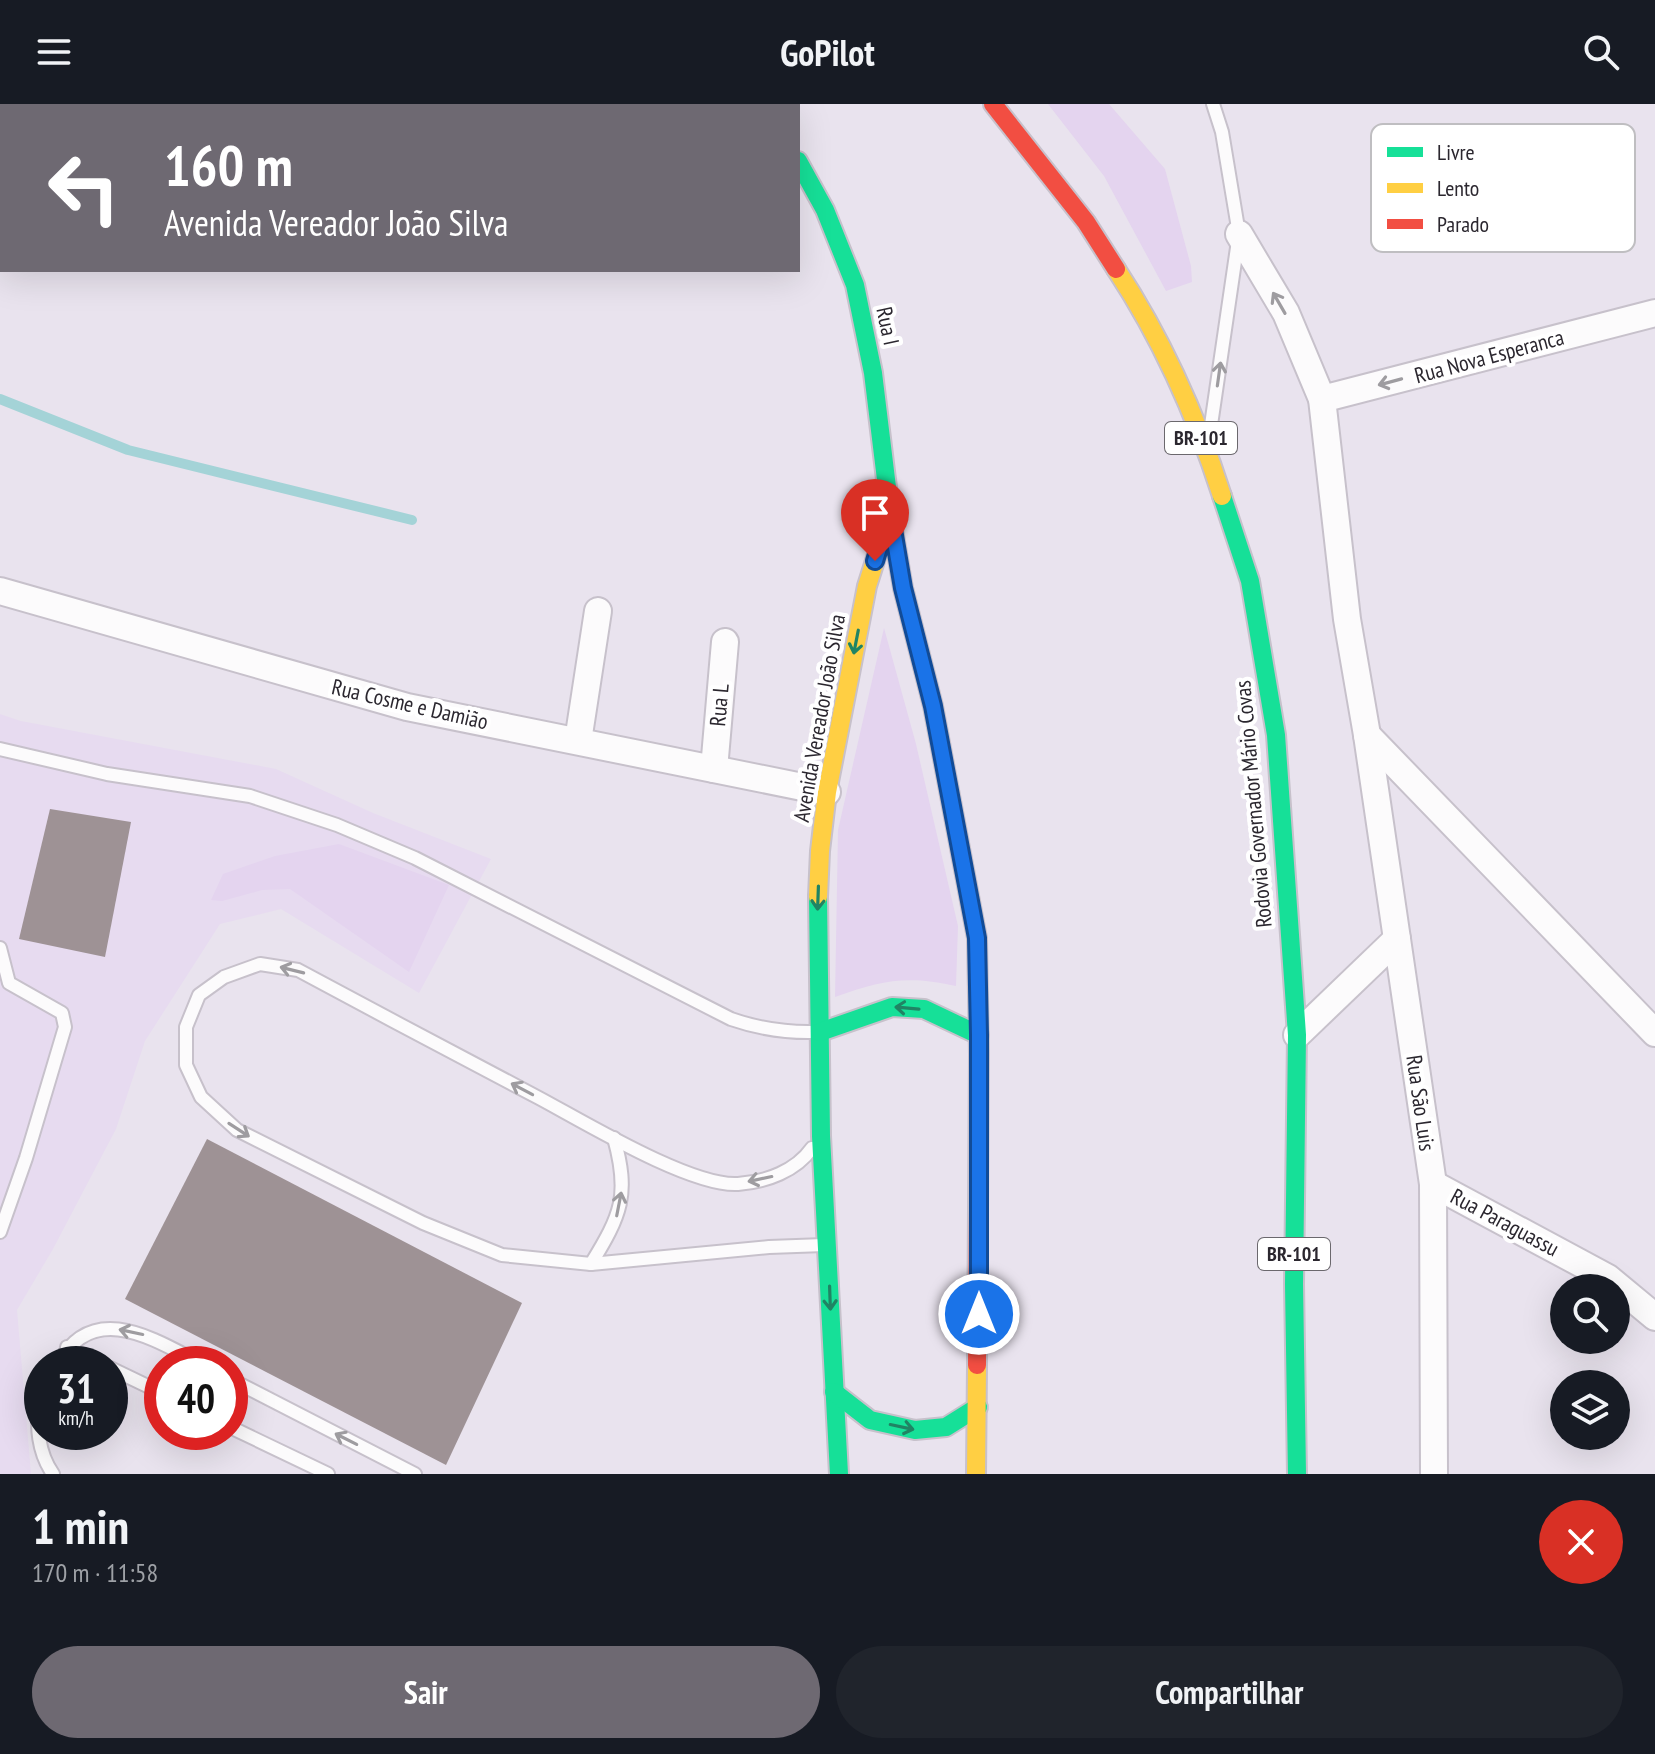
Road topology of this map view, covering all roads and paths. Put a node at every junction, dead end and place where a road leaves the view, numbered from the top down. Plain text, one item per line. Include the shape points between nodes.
1 (993, 104) edge
2 (1213, 104) edge
3 (800, 165) edge
4 (1239, 234) junction
5 (1655, 313) edge
6 (1322, 399) junction
7 (1208, 452) junction
8 (890, 512) junction
9 (0, 591) edge
10 (598, 611) dead end
11 (725, 642) dead end
12 (1367, 735) junction
13 (578, 741) junction
14 (0, 749) edge
15 (714, 769) junction
16 (827, 792) junction
17 (1397, 939) junction
18 (0, 948) edge
19 (820, 1032) junction
20 (1655, 1033) edge
21 (979, 1035) junction
22 (1297, 1035) junction
23 (821, 1136) junction
24 (614, 1138) junction
25 (1433, 1184) junction
26 (0, 1232) edge
27 (827, 1245) junction
28 (591, 1264) junction
29 (1655, 1317) edge
30 (68, 1346) edge
31 (167, 1346) edge
32 (248, 1388) edge
33 (834, 1392) junction
34 (978, 1407) junction
35 (248, 1436) edge
36 (42, 1450) edge
37 (53, 1474) edge
38 (328, 1474) edge
39 (415, 1474) edge
40 (839, 1474) edge
41 (976, 1474) edge
42 (1297, 1474) edge
43 (1434, 1474) edge

1 - 7 main road, Rodovia Governador Mário Covas / BR-101 via 1086,222 1130,290
2 - 4 lane
3 - 8 main road, Rua I via 855,285 873,373
6 -> 4 street, Rua São Luis via 1286,313
7 -> 4 lane
5 -> 6 street, Rua Nova Esperanca
6 - 12 street, Rua São Luis via 1347,619
7 - 22 main road, Rodovia Governador Mário Covas / BR-101 via 1250,581 1276,735
8 -> 16 main road, Avenida Vereador João Silva via 867,586
8 - 21 main road via 977,938
9 - 13 street, Rua Cosme e Damião via 407,707
10 - 13 street
11 - 15 street, Rua L
12 - 17 street, Rua São Luis
12 - 20 street
13 - 15 street, Rua Cosme e Damião
14 - 19 lane via 107,774 250,796 337,825 415,858 731,1019 761,1030
15 - 16 street, Rua Cosme e Damião
16 -> 19 main road, Avenida Vereador João Silva via 818,909
17 - 22 street
17 - 25 street, Rua São Luis
18 - 26 lane via 9,983 52,1005 62,1013 65,1027
21 -> 19 main road via 924,1009 892,1007
19 - 23 main road, Avenida Vereador João Silva
21 - 34 main road
22 - 42 main road, Rodovia Governador Mário Covas / BR-101
23 -> 24 lane via 802,1162 775,1176 737,1184 692,1175
23 - 27 main road, Avenida Vereador João Silva
28 -> 24 lane via 620,1210 621,1164
24 -> 28 lane via 298,970 260,964 224,977 199,995 186,1027 186,1065 201,1097 237,1130 423,1223 502,1255
25 - 29 street, Rua Paraguassu via 1608,1278
25 - 43 street, Rua São Luis
27 - 28 lane
27 -> 33 main road, Avenida Vereador João Silva
31 -> 30 lane via 144,1334 110,1327
39 -> 32 lane
33 -> 34 main road via 870,1420 915,1430 946,1427
33 - 40 main road, Avenida Vereador João Silva
34 - 41 main road
35 - 38 lane
36 - 37 lane

